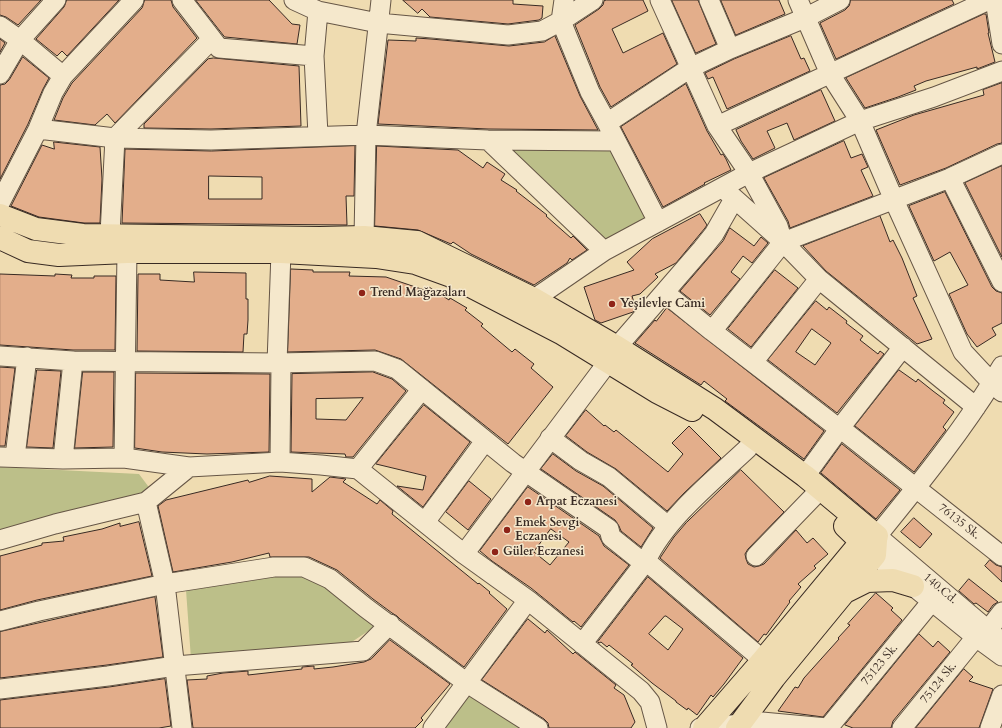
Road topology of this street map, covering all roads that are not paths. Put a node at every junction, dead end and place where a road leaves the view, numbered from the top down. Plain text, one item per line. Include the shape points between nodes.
1 (56, 0) edge
2 (134, 0) edge
3 (182, 0) edge
4 (294, 0) edge
5 (395, 0) edge
6 (564, 0) edge
7 (593, 0) edge
8 (660, 0) edge
9 (709, 0) edge
10 (798, 0) edge
11 (840, 0) edge
12 (989, 0) edge
13 (995, 0) edge
14 (318, 11) junction
15 (380, 12) edge
16 (805, 18) junction
17 (1000, 18) edge
18 (561, 21) junction
19 (0, 26) edge
20 (20, 40) junction
21 (211, 40) junction
22 (1002, 44) edge
23 (730, 49) junction
24 (314, 56) junction
25 (690, 68) junction
26 (1002, 71) edge
27 (0, 74) edge
28 (830, 74) junction
29 (63, 76) junction
30 (860, 121) junction
31 (607, 123) junction
32 (718, 126) junction
33 (38, 129) junction
34 (318, 135) junction
35 (366, 135) junction
36 (114, 138) junction
37 (488, 140) junction
38 (616, 141) junction
39 (1002, 154) edge
40 (749, 173) junction
41 (950, 178) junction
42 (728, 193) junction
43 (894, 200) junction
44 (0, 203) edge
45 (0, 215) edge
46 (658, 222) junction
47 (110, 234) junction
48 (364, 237) junction
49 (0, 238) edge
50 (783, 242) junction
51 (604, 251) junction
52 (127, 252) junction
53 (281, 252) junction
54 (819, 279) junction
55 (1002, 282) edge
56 (665, 293) junction
57 (534, 299) junction
58 (712, 331) junction
59 (903, 347) junction
60 (612, 354) junction
61 (0, 356) edge
62 (27, 357) junction
63 (73, 360) junction
64 (126, 361) junction
65 (753, 362) junction
66 (279, 363) junction
67 (1002, 366) edge
68 (997, 388) edge
69 (422, 389) junction
70 (976, 407) junction
71 (840, 428) junction
72 (550, 438) junction
73 (485, 441) junction
74 (748, 448) junction
75 (8, 457) edge
76 (124, 458) junction
77 (64, 459) junction
78 (280, 462) junction
79 (189, 467) junction
80 (358, 469) junction
81 (525, 470) junction
82 (805, 476) junction
83 (916, 488) junction
84 (814, 496) junction
85 (146, 502) junction
86 (830, 512) junction
87 (425, 522) junction
88 (668, 526) junction
89 (0, 540) edge
90 (871, 544) junction
91 (464, 554) junction
92 (756, 556) dead end
93 (1002, 556) edge
94 (646, 561) junction
95 (837, 572) junction
96 (165, 584) junction
97 (913, 586) junction
98 (844, 592) junction
99 (528, 600) junction
100 (932, 601) junction
101 (1002, 612) edge
102 (0, 621) edge
103 (390, 624) junction
104 (989, 636) edge
105 (582, 644) junction
106 (1002, 656) edge
107 (763, 660) junction
108 (175, 666) junction
109 (467, 683) junction
110 (0, 689) edge
111 (1002, 694) edge
112 (739, 726) edge
113 (182, 728) edge
114 (433, 728) edge
115 (538, 728) edge
116 (657, 728) edge
117 (700, 728) edge
118 (704, 728) edge
119 (827, 728) edge
120 (902, 728) edge
121 (990, 728) edge

1 - 20 street
2 - 29 street
3 - 21 street
4 - 14 street
5 - 15 street
6 - 18 street
7 - 18 street
8 - 25 street
9 - 23 street
10 - 16 street
11 - 16 street
12 - 28 street
13 - 17 street
14 - 15 street
14 - 24 street
15 - 18 street via 508,35 542,31
15 - 35 street
16 - 23 street
16 - 28 street
17 - 22 street
18 - 31 street via 590,92
19 - 20 street
20 - 27 street
20 - 29 street
21 - 24 street via 219,48
21 - 36 street
23 - 25 street
24 - 34 street
25 - 31 street
25 - 32 street
26 - 30 street
28 - 30 street
28 - 32 street
29 - 33 street
30 - 40 street
30 - 43 street
31 - 38 street
32 - 40 street
33 - 36 street
33 - 44 street
34 - 35 street
34 - 36 street via 211,140
35 - 37 street
35 - 48 street
36 - 47 street
37 - 38 street
37 - 51 street
38 - 46 street
39 - 41 street
40 - 42 street
40 - 50 street via 778,226
41 - 43 street
41 - 55 street
42 - 46 street
42 - 50 street
42 - 56 street via 714,234
43 - 50 street
43 - 68 street via 963,352
45 - 47 main road via 36,229
46 - 51 street
47 - 48 main road
48 - 57 main road via 417,242
49 - 52 main road via 28,251 59,255
50 - 54 street
50 - 58 street
51 - 57 street
52 - 53 main road
52 - 64 street
53 - 60 main road via 376,257 415,263 451,276 560,333
53 - 66 street
54 - 59 street
54 - 65 street
56 - 58 street, 76135 Sk.
56 - 60 street
57 - 60 main road
58 - 65 street, 76135 Sk.
59 - 70 street
59 - 71 street
60 - 72 street
60 - 74 main road via 657,392 703,416
60 - 82 main road via 715,409
61 - 62 street
62 - 63 street
62 - 75 street
63 - 64 street
63 - 77 street
64 - 66 street
64 - 76 street
65 - 71 street, 76135 Sk.
66 - 69 street via 375,361 398,369
66 - 78 street
67 - 68 street
68 - 70 street
69 - 73 street
69 - 80 street
70 - 83 street
71 - 82 street
71 - 83 street, 76135 Sk.
72 - 81 street
72 - 88 street via 610,478
73 - 81 street
73 - 87 street
74 - 84 main road
74 - 88 street
75 - 77 street
76 - 77 street
76 - 79 street
78 - 79 street
78 - 80 street
79 - 85 street
80 - 87 street
81 - 91 street
81 - 94 street via 609,529 611,537 636,557
82 - 90 main road
83 - 90 street
83 - 93 street, 76135 Sk.
84 - 86 main road
84 - 92 street
85 - 89 street
85 - 96 street
86 - 90 main road
86 - 95 main road via 840,536
87 - 91 street
88 - 94 street via 651,549
90 - 95 main road
90 - 97 street, 140.Cd.
90 - 98 main road
90 - 104 street, 140.Cd.
91 - 99 street
94 - 105 street
94 - 107 street
95 - 107 main road
96 - 102 street
96 - 103 street via 274,567 304,567 330,579
96 - 108 street
97 - 98 main road via 894,580 867,581
97 - 100 street, 140.Cd.
98 - 112 main road via 774,678
99 - 105 street
99 - 109 street
100 - 104 street, 140.Cd.
100 - 119 street, 75123 Sk.
101 - 104 street, 75124 Sk.
103 - 108 street via 363,651
103 - 109 street
104 - 106 street, 140.Cd.
104 - 120 street, 75124 Sk.
105 - 116 street via 641,691 650,702
107 - 118 main road
108 - 110 street
108 - 113 street
109 - 114 street
109 - 115 street
111 - 121 street
112 - 118 street
112 - 119 street via 762,722
117 - 118 street

